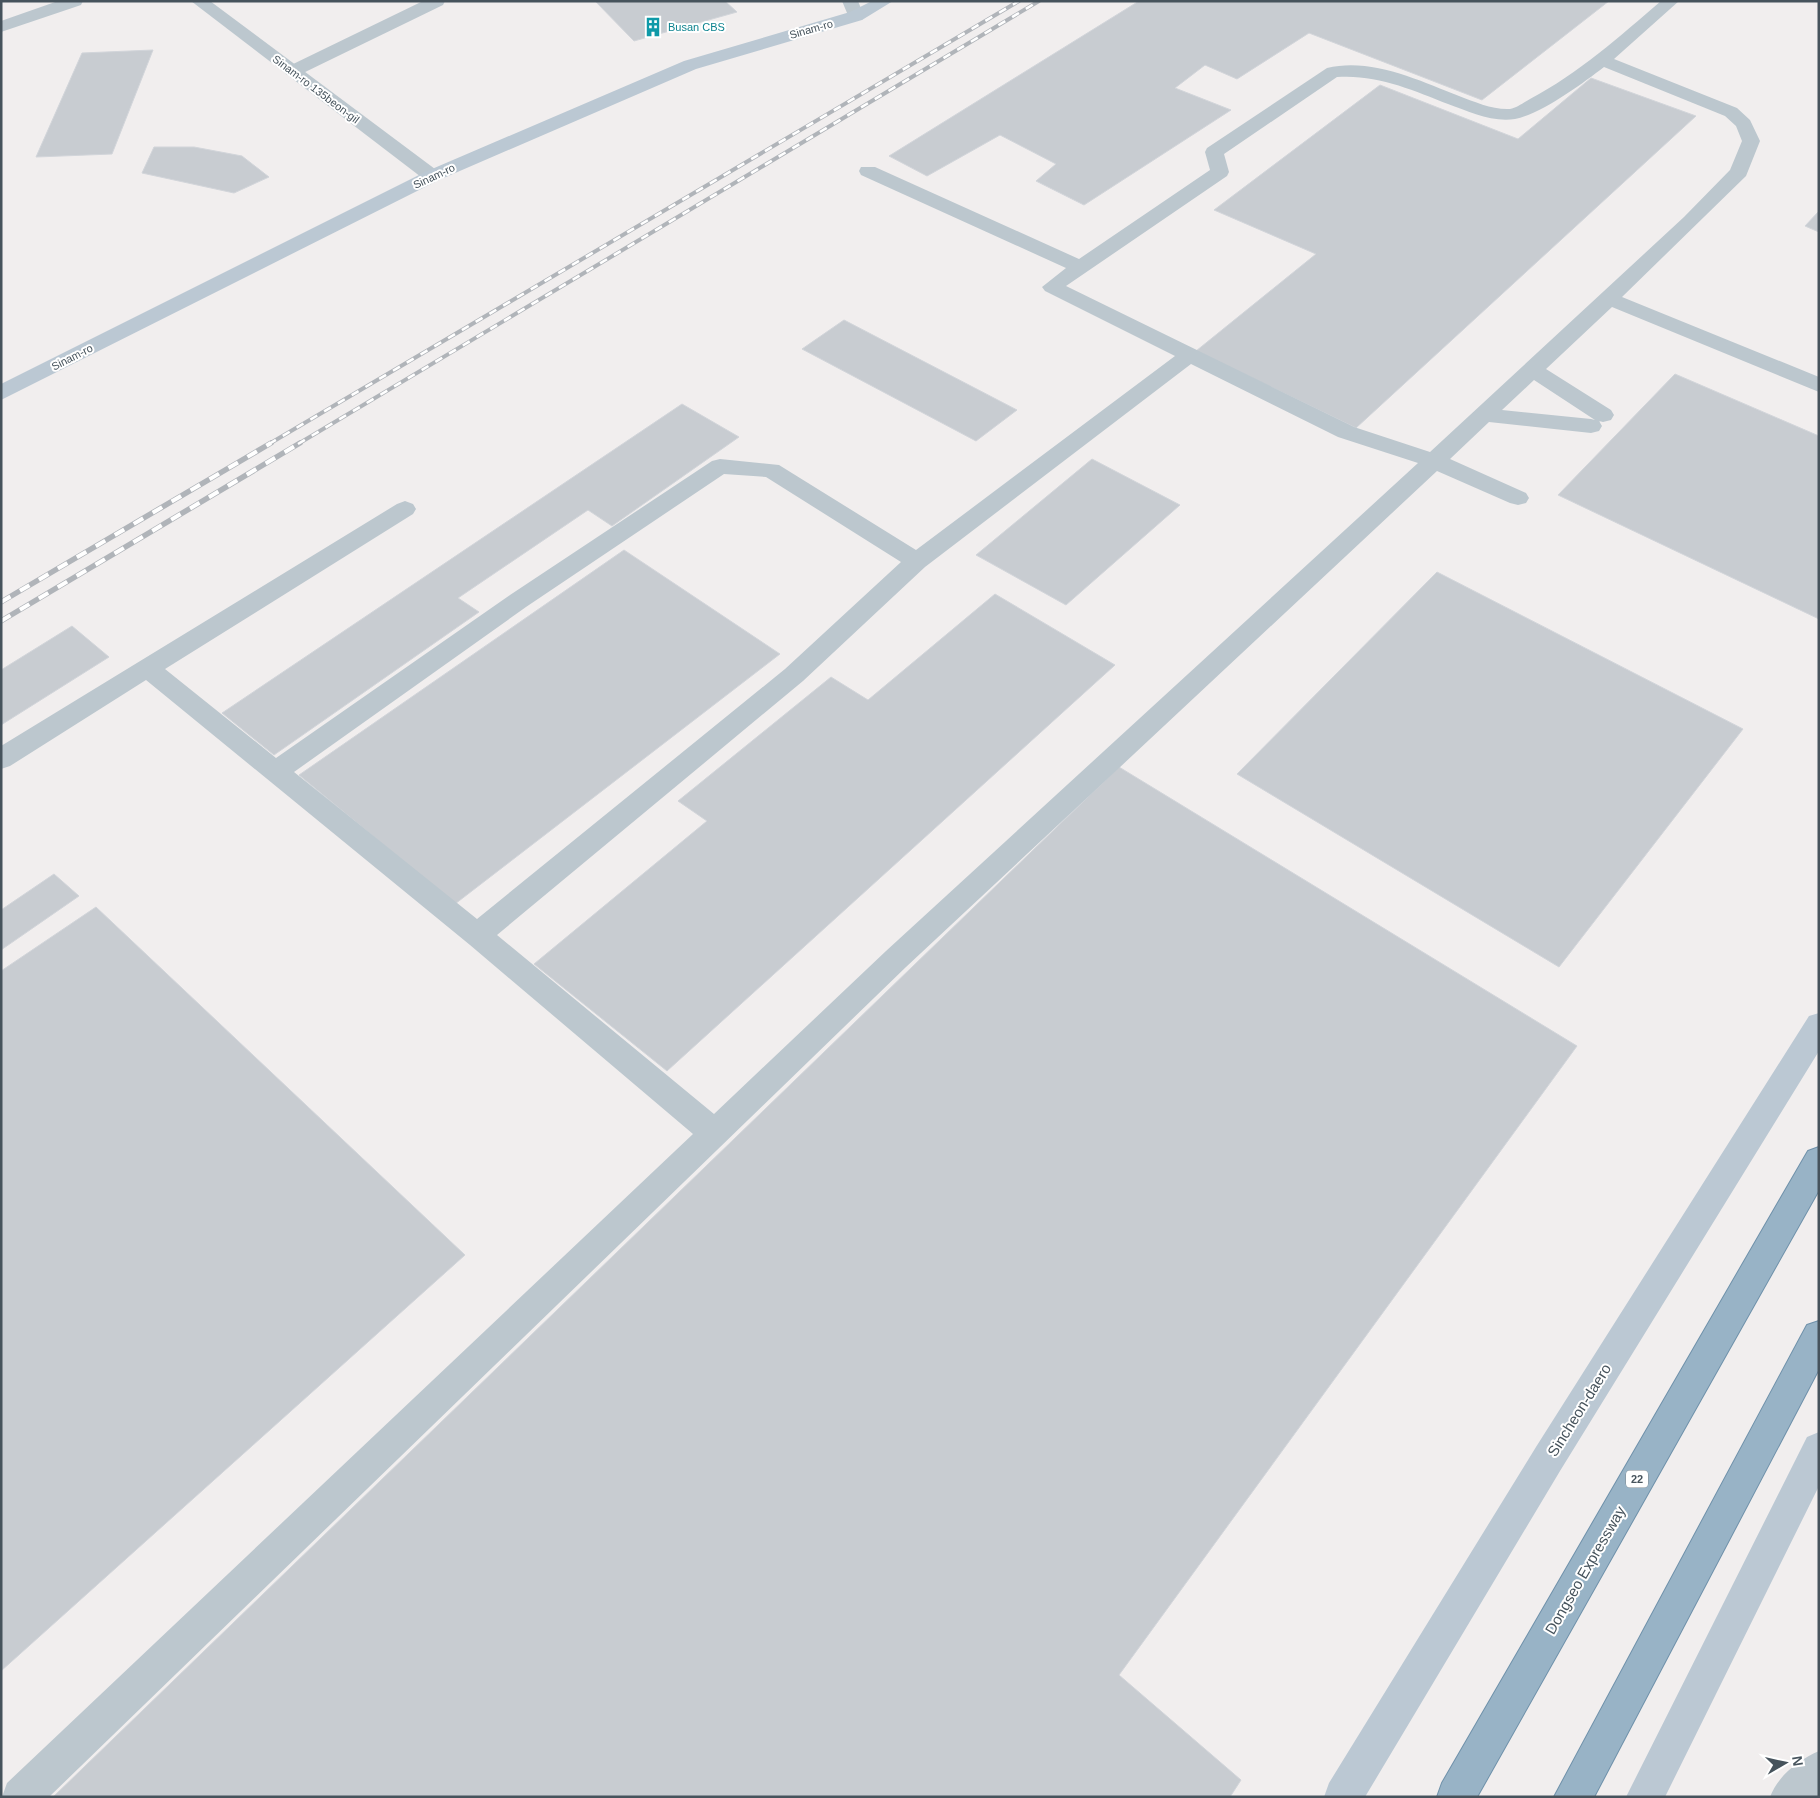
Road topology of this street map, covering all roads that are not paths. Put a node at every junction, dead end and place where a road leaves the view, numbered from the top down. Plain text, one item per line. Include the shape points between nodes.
1 (75, 1) edge
2 (199, 1) edge
3 (437, 1) edge
4 (885, 1) edge
5 (1671, 1) edge
6 (853, 9) edge
7 (1, 27) edge
8 (1604, 61) junction
9 (293, 72) junction
10 (868, 171) dead end
11 (432, 176) junction
12 (1080, 267) junction
13 (1609, 299) junction
14 (1189, 355) junction
15 (1533, 370) junction
16 (1819, 385) edge
17 (1, 393) edge
18 (1484, 415) junction
19 (1435, 460) junction
20 (1518, 498) dead end
21 (405, 509) dead end
22 (917, 561) junction
23 (147, 668) junction
24 (1, 758) edge
25 (275, 772) junction
26 (480, 937) junction
27 (1819, 1025) edge
28 (714, 1133) junction
29 (1819, 1161) edge
30 (1819, 1336) edge
31 (1819, 1449) edge
32 (1819, 1770) edge
33 (21, 1797) edge
34 (1343, 1797) edge
35 (1456, 1797) edge
36 (1573, 1797) edge
37 (1645, 1797) edge
38 (1789, 1797) edge

1 - 7 street
2 - 9 street, Sinam-ro 135beon-gil
3 - 9 street
4 - 6 main road, Sinam-ro
5 - 8 street
6 - 11 main road, Sinam-ro via 690,65
8 - 12 street via 1546,98 1513,114 1492,112 1378,72 1333,72 1214,152 1220,172
8 - 13 street via 1731,112 1744,124 1751,141 1739,172
9 - 11 street, Sinam-ro 135beon-gil
10 - 12 street
11 - 17 main road, Sinam-ro
12 - 14 street via 1052,287
13 - 15 street
13 - 16 street
14 - 19 street via 1346,432
14 - 22 street
15 - 18 street
15 - 18 street via 1597,420
18 - 19 street
19 - 20 street
19 - 28 street via 904,952
21 - 23 street
22 - 25 street via 771,470 720,466 518,601
22 - 26 street via 794,675 484,929
23 - 24 street
23 - 25 street
25 - 26 street
26 - 28 street
27 - 34 main road, Sincheon-daero via 1548,1459
28 - 33 street
29 - 35 highway, Dongseo Expressway / 22
30 - 36 highway
31 - 37 main road
32 - 38 street

